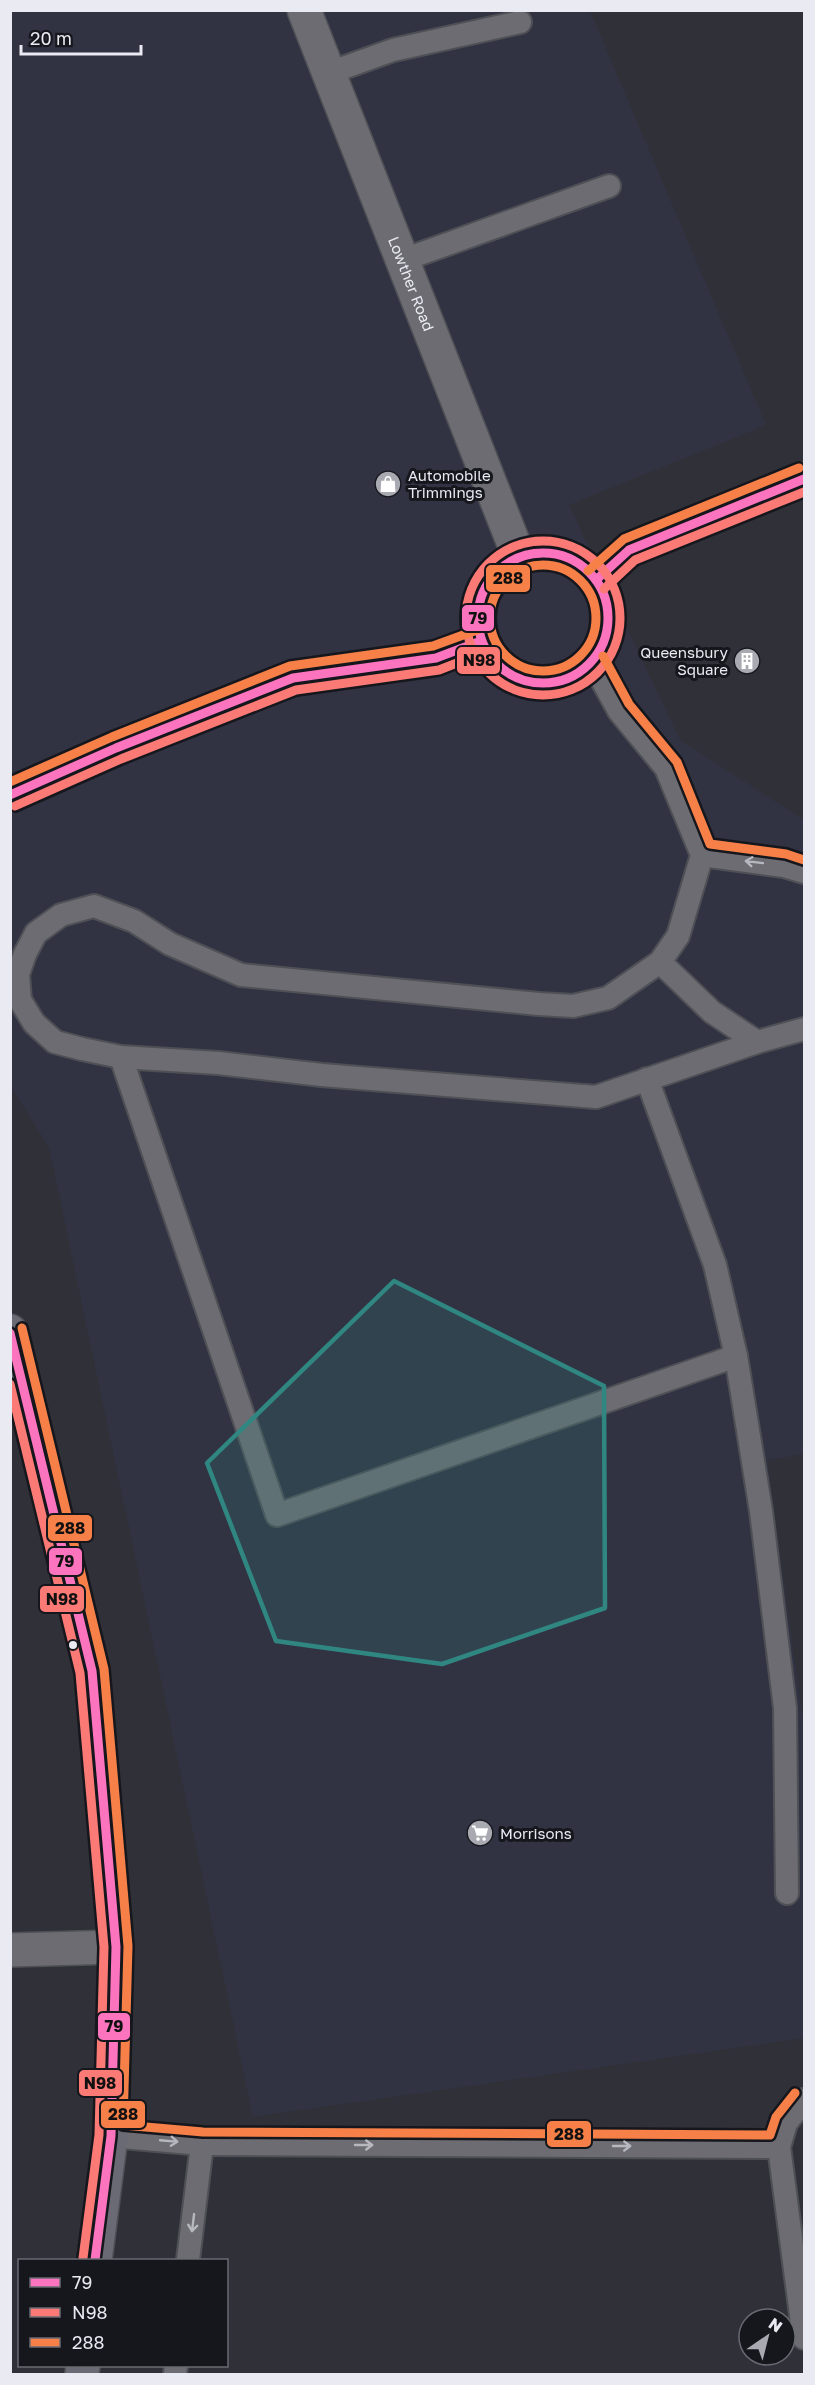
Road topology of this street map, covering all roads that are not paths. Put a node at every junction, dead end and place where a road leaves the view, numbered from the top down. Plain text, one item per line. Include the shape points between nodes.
1 (304, 10) edge
2 (520, 22) dead end
3 (329, 73) junction
4 (609, 186) dead end
5 (403, 260) junction
6 (804, 479) edge
7 (519, 557) junction
8 (596, 580) junction
9 (481, 641) junction
10 (592, 662) junction
11 (10, 795) edge
12 (702, 855) junction
13 (804, 872) edge
14 (660, 962) junction
15 (804, 1029) edge
16 (758, 1042) junction
17 (122, 1057) junction
18 (647, 1079) junction
19 (10, 1331) edge
20 (736, 1356) junction
21 (787, 1893) dead end
22 (116, 1947) junction
23 (10, 1950) edge
24 (803, 2103) edge
25 (111, 2136) junction
26 (202, 2144) junction
27 (778, 2147) junction
28 (96, 2259) edge
29 (188, 2259) edge
30 (804, 2338) edge

1 - 3 street, Lowther Road
2 - 3 lane via 393,50
3 - 5 street, Lowther Road
4 - 5 lane
5 - 7 street, Lowther Road
6 - 8 street via 629,550
7 - 8 street via 536,553 569,558
7 - 9 street via 487,582 479,601
8 - 10 street via 606,599 608,622 603,643
9 - 10 street via 493,661 510,675 531,683 553,684 574,676
9 - 11 street via 436,658 293,678
10 - 12 lane via 619,711 666,768
13 -> 12 lane
12 - 14 lane via 678,936
14 - 16 lane via 712,1012
14 - 17 lane via 608,998 573,1006 539,1004 241,975 170,944 134,921 94,906 61,915 36,933 25,954 18,974 20,1000 34,1023 55,1042
15 - 16 lane
16 - 18 lane
17 - 18 lane via 596,1097
17 - 20 lane via 277,1515
18 - 20 lane via 715,1265
19 - 22 main road via 92,1671
20 - 21 lane via 761,1511 785,1708
22 - 23 street
22 - 25 main road
24 - 27 lane via 786,2123
25 -> 26 lane
25 - 28 main road
26 -> 27 lane
26 -> 29 lane
27 - 30 lane

